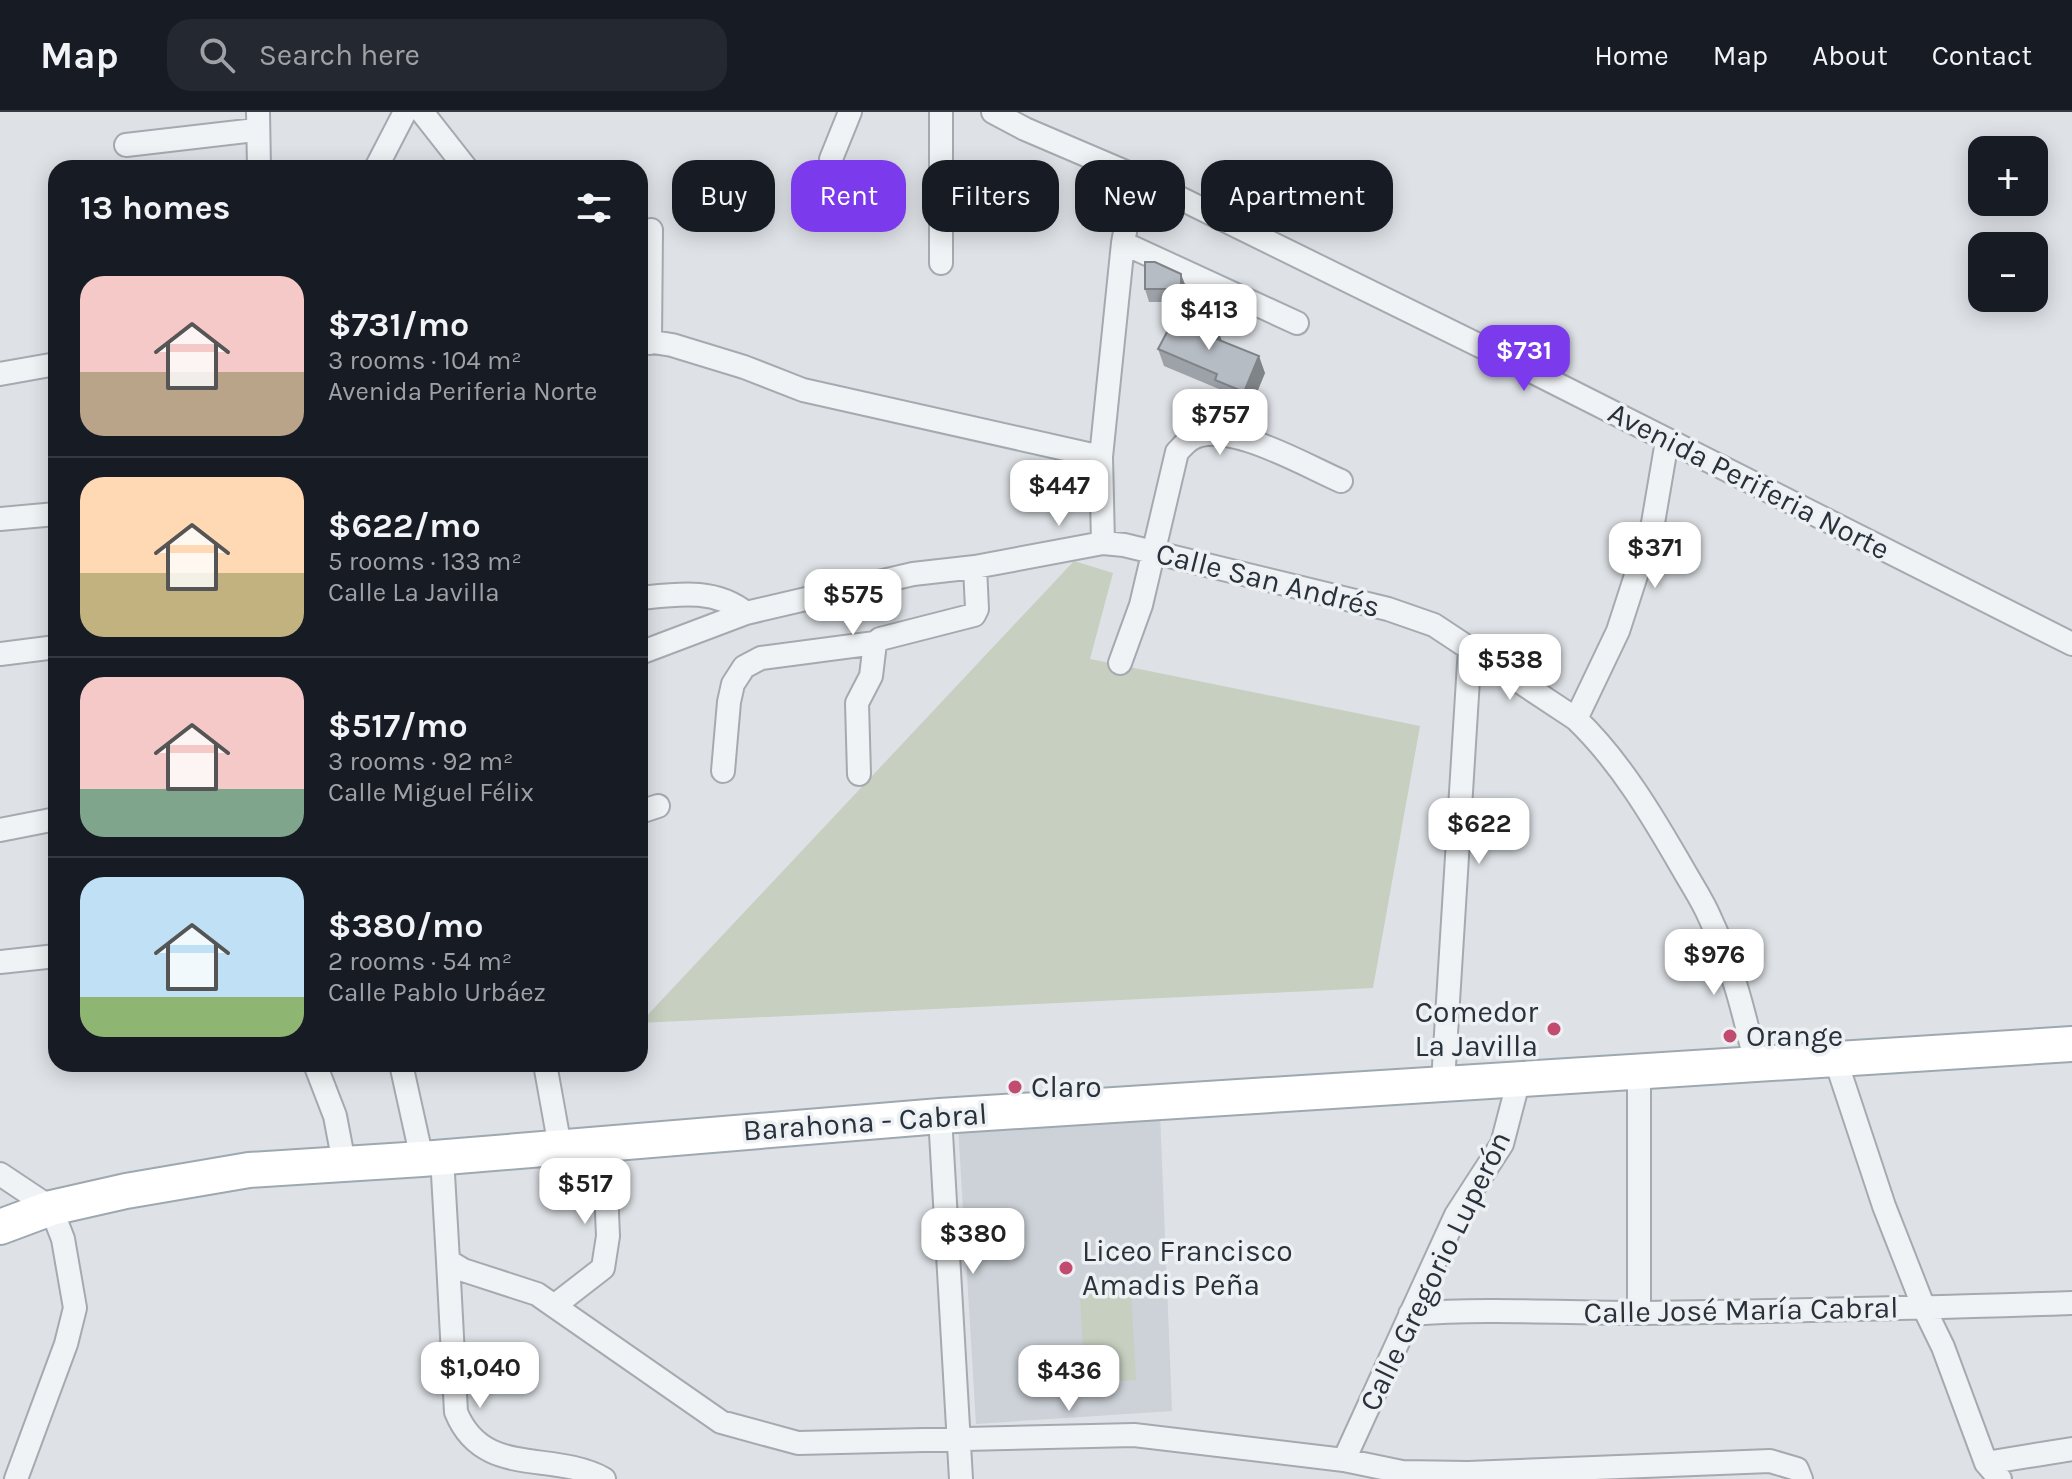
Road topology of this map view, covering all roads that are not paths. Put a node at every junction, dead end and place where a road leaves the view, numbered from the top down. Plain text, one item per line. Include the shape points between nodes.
1 (405, 112) edge
2 (422, 112) edge
3 (850, 112) edge
4 (941, 112) edge
5 (993, 112) edge
6 (257, 121) edge
7 (126, 145) dead end
8 (831, 159) dead end
9 (259, 160) edge
10 (380, 160) edge
11 (460, 160) edge
12 (1098, 160) edge
13 (1185, 201) edge
14 (651, 230) dead end
15 (1125, 232) edge
16 (1123, 243) junction
17 (941, 263) dead end
18 (648, 286) edge
19 (1297, 323) dead end
20 (648, 341) edge
21 (48, 365) edge
22 (0, 374) edge
23 (1667, 441) junction
24 (1101, 457) junction
25 (1341, 481) dead end
26 (48, 515) edge
27 (0, 519) edge
28 (1103, 543) junction
29 (1153, 552) junction
30 (975, 567) junction
31 (648, 597) edge
32 (746, 613) junction
33 (875, 643) junction
34 (2072, 644) edge
35 (1470, 647) junction
36 (48, 648) edge
37 (648, 650) edge
38 (0, 654) edge
39 (1120, 663) dead end
40 (1576, 719) junction
41 (723, 771) dead end
42 (859, 774) dead end
43 (48, 821) edge
44 (0, 830) edge
45 (48, 957) edge
46 (0, 962) edge
47 (2072, 1044) edge
48 (1836, 1061) junction
49 (1756, 1065) junction
50 (318, 1072) edge
51 (404, 1072) edge
52 (546, 1072) edge
53 (1639, 1072) junction
54 (1519, 1079) junction
55 (1443, 1082) junction
56 (940, 1116) junction
57 (604, 1143) junction
58 (560, 1147) junction
59 (432, 1158) junction
60 (344, 1163) junction
61 (0, 1174) edge
62 (51, 1208) junction
63 (0, 1227) edge
64 (448, 1261) junction
65 (2072, 1303) edge
66 (554, 1306) junction
67 (1924, 1308) junction
68 (1639, 1313) junction
69 (1410, 1314) junction
70 (961, 1439) junction
71 (2072, 1449) edge
72 (1344, 1460) junction
73 (1993, 1471) edge
74 (1799, 1474) edge
75 (1468, 1476) edge
76 (16, 1479) edge
77 (604, 1479) edge
78 (961, 1479) edge

1 - 10 street
2 - 11 street
3 - 8 street
4 - 17 street
5 - 12 street, Avenida Periferia Norte
6 - 7 street
6 - 9 street
13 - 23 street, Avenida Periferia Norte
14 - 18 street
15 - 16 street
16 - 19 street
16 - 24 street
20 - 24 street via 729,362 803,390
21 - 22 street
23 - 34 street, Avenida Periferia Norte
23 - 40 street via 1653,523 1618,631
24 - 28 street
25 - 29 street via 1238,436 1212,433 1192,438 1177,452
26 - 27 street
28 - 29 street, Calle San Andrés
28 - 30 street, Calle San Andrés
29 - 35 street, Calle San Andrés via 1388,609 1434,625
29 - 39 street
30 - 32 street, Calle San Andrés via 913,574
30 - 33 street via 974,615
31 - 32 street via 716,596
32 - 37 street, Calle San Andrés
33 - 41 street via 761,658 744,667 729,702
33 - 42 street via 871,676 857,703
35 - 40 street, Calle San Andrés
35 - 55 street
36 - 38 street
40 - 49 street, Calle San Andrés via 1663,834 1711,918
43 - 44 street
45 - 46 street
47 - 48 main road, Barahona - Cabral
48 - 49 main road, Barahona - Cabral
48 - 67 street
49 - 53 main road, Barahona - Cabral
50 - 60 street via 335,1116
51 - 59 street
52 - 58 street
53 - 54 main road, Barahona - Cabral
53 - 68 street
54 - 55 main road, Barahona - Cabral
54 - 69 street, Calle Gregorio Luperón via 1502,1144 1456,1215
55 - 56 main road, Barahona - Cabral
56 - 57 main road, Barahona - Cabral
56 - 70 street
57 - 58 main road, Barahona - Cabral
57 - 66 street via 608,1236 603,1268
58 - 59 main road, Barahona - Cabral
59 - 60 main road, Barahona - Cabral
59 - 64 street
60 - 62 main road, Barahona - Cabral via 249,1170
61 - 62 street
62 - 63 main road, Barahona - Cabral
62 - 76 street via 63,1239 75,1308
64 - 66 street via 537,1294
64 - 77 street via 455,1401 464,1433 506,1461 579,1470
65 - 67 street, Calle José María Cabral
66 - 70 street via 721,1422 798,1443
67 - 68 street, Calle José María Cabral
67 - 73 street
68 - 69 street, Calle José María Cabral
69 - 72 street, Calle Gregorio Luperón
70 - 72 street via 1134,1435
70 - 78 street
71 - 73 street
72 - 75 street via 1402,1472
74 - 75 street via 1770,1461

